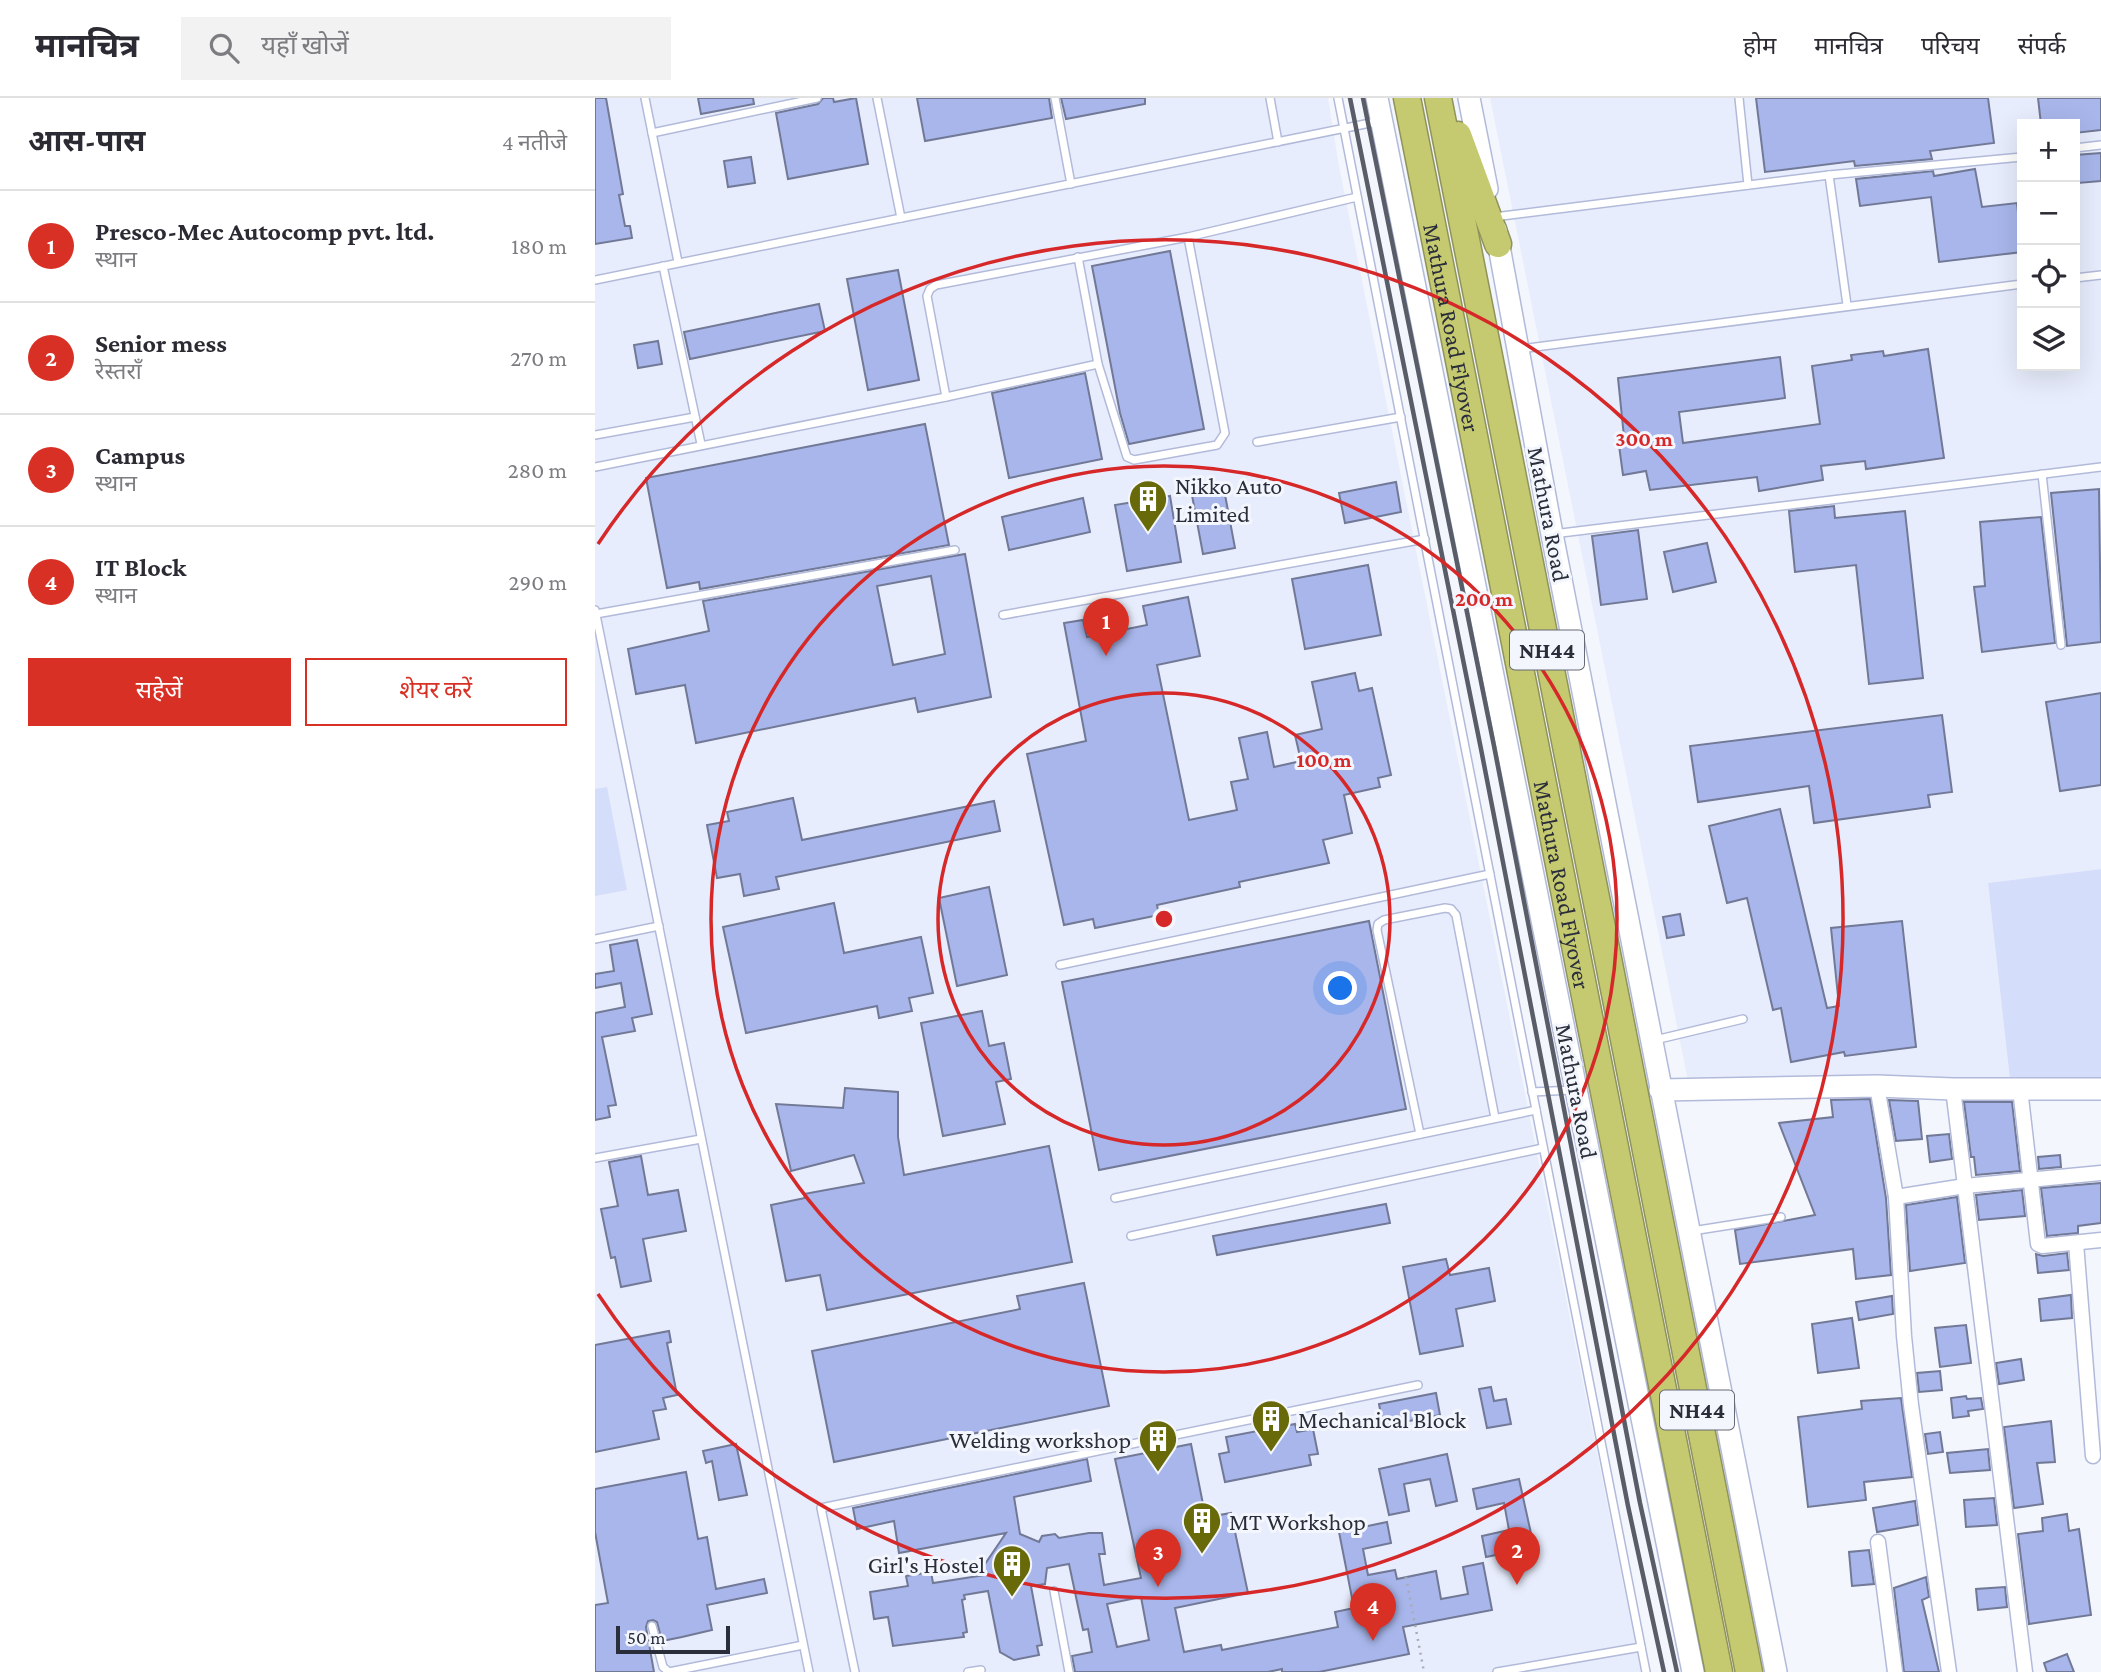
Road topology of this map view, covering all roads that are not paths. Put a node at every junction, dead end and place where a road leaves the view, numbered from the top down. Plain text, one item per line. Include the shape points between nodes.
1 (646, 98) edge
2 (817, 98) edge
3 (877, 98) edge
4 (1055, 98) edge
5 (1270, 98) edge
6 (1338, 98) edge
7 (1377, 98) edge
8 (1407, 98) edge
9 (1440, 98) edge
10 (1469, 98) edge
11 (1739, 98) edge
12 (1381, 121) junction
13 (1344, 128) junction
14 (652, 133) junction
15 (1279, 142) junction
16 (2101, 145) edge
17 (2080, 147) edge
18 (2017, 157) edge
19 (1829, 174) junction
20 (1071, 184) junction
21 (1748, 185) junction
22 (1357, 197) junction
23 (1493, 217) junction
24 (901, 218) junction
25 (1188, 237) junction
26 (1498, 244) junction
27 (1078, 257) junction
28 (678, 262) junction
29 (663, 266) junction
30 (2101, 275) edge
31 (2080, 277) edge
32 (595, 279) edge
33 (2017, 285) edge
34 (1847, 305) junction
35 (1517, 349) junction
36 (1098, 364) junction
37 (946, 397) junction
38 (695, 417) junction
39 (1401, 417) junction
40 (595, 435) edge
41 (1257, 442) dead end
42 (701, 444) junction
43 (595, 467) edge
44 (2101, 467) edge
45 (2042, 474) junction
46 (1552, 534) junction
47 (1425, 539) junction
48 (955, 550) dead end
49 (595, 612) edge
50 (1003, 615) dead end
51 (2061, 645) dead end
52 (1490, 874) junction
53 (659, 926) junction
54 (595, 939) edge
55 (1060, 965) dead end
56 (1743, 1019) dead end
57 (1651, 1041) junction
58 (1877, 1086) junction
59 (1577, 1089) junction
60 (1954, 1089) junction
61 (2020, 1089) junction
62 (2101, 1089) edge
63 (1660, 1090) junction
64 (1532, 1092) junction
65 (1536, 1110) junction
66 (1495, 1118) junction
67 (1420, 1134) junction
68 (701, 1139) junction
69 (1543, 1148) junction
70 (595, 1158) edge
71 (2101, 1173) edge
72 (2032, 1180) junction
73 (1965, 1186) junction
74 (1896, 1197) junction
75 (1115, 1198) dead end
76 (1781, 1217) dead end
77 (1689, 1231) junction
78 (1131, 1236) dead end
79 (2101, 1240) edge
80 (2076, 1243) junction
81 (1418, 1385) dead end
82 (2093, 1456) dead end
83 (1878, 1542) dead end
84 (1054, 1591) dead end
85 (652, 1626) dead end
86 (803, 1645) junction
87 (1641, 1647) junction
88 (981, 1670) dead end
89 (809, 1672) edge
90 (855, 1672) edge
91 (968, 1672) edge
92 (1069, 1672) edge
93 (1497, 1672) edge
94 (1646, 1672) edge
95 (1693, 1672) edge
96 (1719, 1672) edge
97 (1749, 1672) edge
98 (1776, 1672) edge
99 (1895, 1672) edge
100 (1949, 1672) edge
101 (2025, 1672) edge

1 - 14 lane
2 - 14 lane
3 - 24 lane
4 - 20 lane
5 - 15 lane
6 - 13 lane
7 - 12 main road, Mathura Road
8 - 96 highway, Mathura Road Flyover / NH44
9 - 26 highway
9 - 97 highway, Mathura Road Flyover / NH44
10 - 23 main road, Mathura Road
11 - 21 lane
12 - 13 lane
12 - 59 main road, Mathura Road
13 - 15 lane
13 - 22 lane
14 - 28 lane
15 - 20 lane
16 - 17 lane
18 - 19 lane
19 - 21 lane
19 - 34 lane
20 - 24 lane
21 - 23 lane
22 - 25 lane
22 - 39 lane
23 - 26 main road, Mathura Road
24 - 28 lane
25 - 27 lane
25 - 36 lane via 1225,433 1222,439 1217,445 1134,460 1127,457
26 - 35 main road, Mathura Road
27 - 36 lane
27 - 37 lane via 930,289 927,296
28 - 29 lane
29 - 32 lane
29 - 38 lane
30 - 31 lane
33 - 34 lane
34 - 35 lane
35 - 46 main road, Mathura Road
36 - 37 lane
37 - 42 lane
38 - 40 lane
38 - 42 lane
39 - 41 lane
39 - 47 lane
42 - 43 lane
44 - 45 lane
45 - 46 lane
45 - 51 lane
46 - 57 main road, Mathura Road
47 - 50 lane
47 - 52 lane
48 - 49 lane
49 - 53 lane
52 - 55 lane
52 - 64 lane
53 - 54 lane
53 - 68 lane
56 - 57 lane
57 - 63 main road, Mathura Road
58 - 60 main road
58 - 63 main road
58 - 74 street
59 - 64 lane
59 - 95 main road, Mathura Road
60 - 61 main road
60 - 73 street
61 - 62 main road
61 - 72 street
63 - 77 main road, Mathura Road
64 - 65 lane
65 - 66 lane
65 - 69 lane
66 - 67 lane
66 - 67 lane via 1456,915 1445,908 1384,920 1377,930
67 - 75 lane
68 - 70 lane
68 - 86 lane
69 - 78 lane
69 - 87 lane
71 - 72 street
72 - 73 street
72 - 80 street via 2038,1244
73 - 74 street
73 - 101 street
74 - 100 street via 1911,1405
76 - 77 lane
77 - 98 main road, Mathura Road
79 - 80 street
80 - 82 street
81 - 90 lane via 821,1508
83 - 99 street
84 - 92 lane
85 - 86 lane via 663,1667 669,1672
86 - 89 lane
87 - 93 lane
87 - 94 lane
88 - 91 lane

